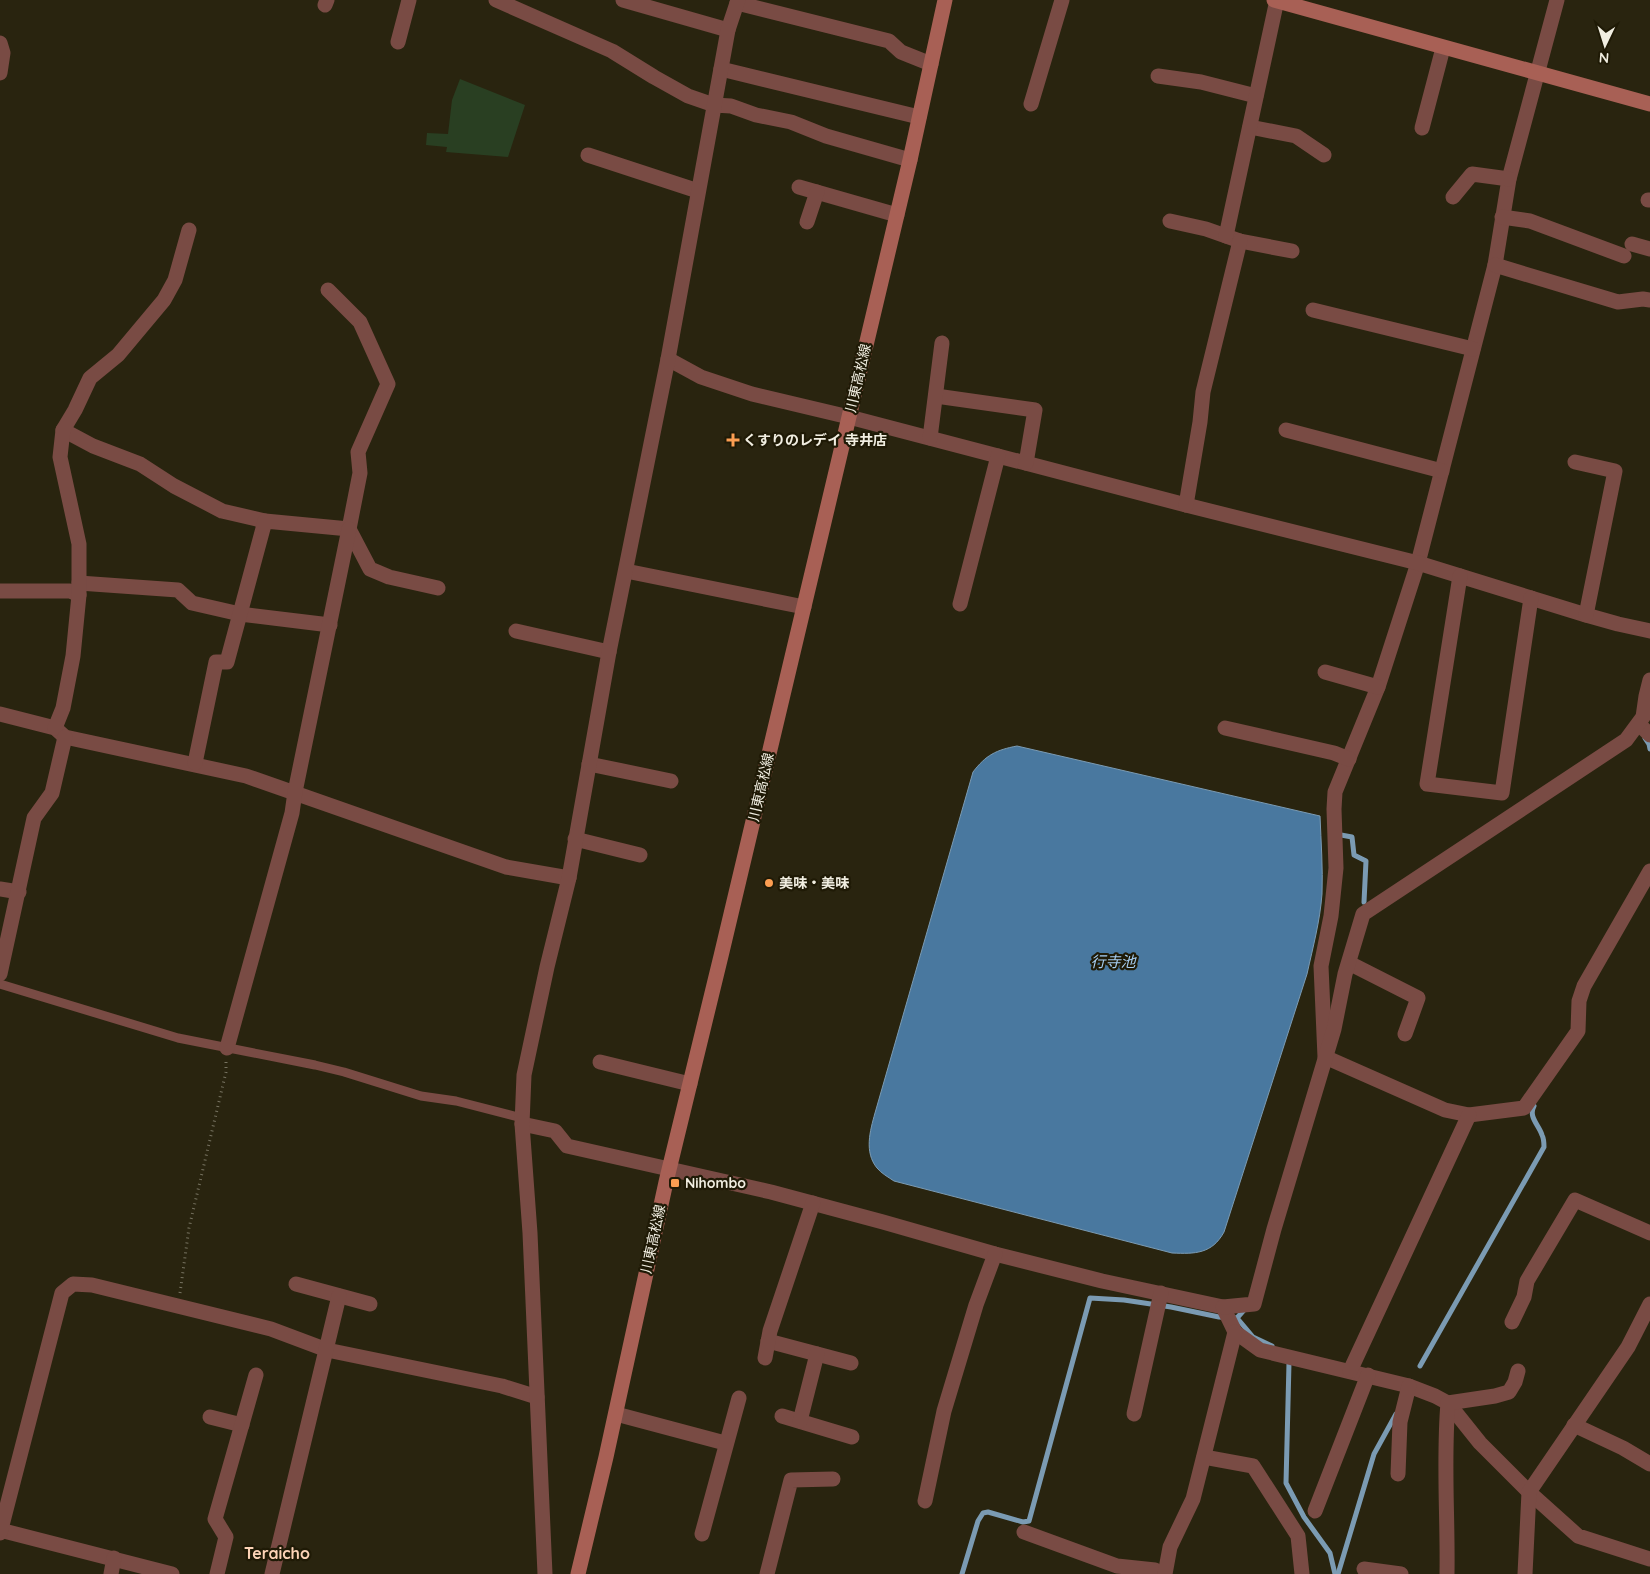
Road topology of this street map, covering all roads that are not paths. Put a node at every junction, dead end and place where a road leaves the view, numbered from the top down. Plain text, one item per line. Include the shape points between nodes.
1 (409, 0) edge
2 (496, 0) edge
3 (623, 0) edge
4 (944, 0) edge
5 (1062, 0) edge
6 (1276, 0) edge
7 (1557, 0) edge
8 (737, 2) edge
9 (728, 30) junction
10 (398, 42) dead end
11 (0, 43) edge
12 (1442, 48) junction
13 (931, 64) junction
14 (721, 69) junction
15 (0, 73) edge
16 (1538, 74) junction
17 (1158, 76) dead end
18 (1256, 96) junction
19 (1031, 104) dead end
20 (1650, 104) edge
21 (714, 106) junction
22 (919, 117) junction
23 (1250, 127) junction
24 (1422, 128) dead end
25 (588, 155) dead end
26 (1324, 156) dead end
27 (910, 160) junction
28 (1509, 179) junction
29 (799, 187) dead end
30 (698, 190) junction
31 (816, 192) junction
32 (1453, 197) dead end
33 (897, 215) junction
34 (1502, 217) junction
35 (1170, 221) dead end
36 (807, 222) dead end
37 (189, 230) dead end
38 (1233, 238) junction
39 (1650, 249) edge
40 (1292, 251) dead end
41 (1494, 265) junction
42 (328, 290) dead end
43 (1650, 300) edge
44 (1313, 310) dead end
45 (942, 343) dead end
46 (1473, 349) junction
47 (668, 359) junction
48 (936, 396) junction
49 (849, 417) junction
50 (63, 430) junction
51 (1286, 430) dead end
52 (930, 438) junction
53 (998, 456) junction
54 (1575, 462) dead end
55 (1026, 463) junction
56 (1442, 471) junction
57 (1186, 505) junction
58 (265, 521) junction
59 (349, 529) junction
60 (1418, 562) junction
61 (626, 571) junction
62 (1460, 576) junction
63 (438, 588) dead end
64 (78, 589) junction
65 (0, 592) edge
66 (1531, 598) junction
67 (960, 604) dead end
68 (804, 607) junction
69 (240, 614) junction
70 (1586, 615) junction
71 (330, 625) junction
72 (516, 631) dead end
73 (1650, 631) edge
74 (609, 652) junction
75 (1325, 672) dead end
76 (1650, 680) edge
77 (1378, 687) junction
78 (0, 714) edge
79 (1639, 724) junction
80 (1226, 728) dead end
81 (60, 732) junction
82 (1650, 735) edge
83 (1349, 759) junction
84 (195, 763) junction
85 (589, 764) junction
86 (671, 781) dead end
87 (295, 792) junction
88 (575, 839) junction
89 (640, 855) dead end
90 (1650, 872) edge
91 (569, 878) junction
92 (0, 889) edge
93 (19, 892) junction
94 (1349, 963) junction
95 (0, 974) edge
96 (0, 984) edge
97 (1405, 1034) dead end
98 (227, 1048) junction
99 (1325, 1057) junction
100 (600, 1062) dead end
101 (690, 1084) junction
102 (1469, 1115) junction
103 (522, 1121) junction
104 (668, 1170) junction
105 (813, 1203) junction
106 (1650, 1233) edge
107 (995, 1254) junction
108 (296, 1284) dead end
109 (339, 1296) junction
110 (1160, 1301) junction
111 (370, 1304) dead end
112 (1650, 1304) edge
113 (1228, 1318) junction
114 (1512, 1322) dead end
115 (768, 1340) junction
116 (327, 1350) junction
117 (817, 1354) junction
118 (766, 1358) dead end
119 (851, 1363) dead end
120 (1350, 1371) junction
121 (1518, 1371) dead end
122 (256, 1375) dead end
123 (1368, 1375) junction
124 (1409, 1386) junction
125 (537, 1397) junction
126 (739, 1398) dead end
127 (1448, 1403) junction
128 (616, 1414) junction
129 (1134, 1414) dead end
130 (782, 1416) dead end
131 (210, 1417) dead end
132 (800, 1421) junction
133 (242, 1425) junction
134 (1574, 1425) junction
135 (852, 1437) dead end
136 (725, 1443) junction
137 (1204, 1457) junction
138 (1650, 1464) edge
139 (1398, 1474) dead end
140 (833, 1479) dead end
141 (1529, 1492) junction
142 (925, 1501) dead end
143 (1315, 1511) dead end
144 (0, 1531) edge
145 (1024, 1532) dead end
146 (702, 1534) dead end
147 (114, 1558) junction
148 (1650, 1559) edge
149 (1364, 1569) dead end
150 (111, 1574) edge
151 (172, 1574) edge
152 (218, 1574) edge
153 (272, 1574) edge
154 (545, 1574) edge
155 (578, 1574) edge
156 (767, 1574) edge
157 (1163, 1574) edge
158 (1302, 1574) edge
159 (1401, 1574) edge
160 (1448, 1574) edge
161 (1525, 1574) edge

1 - 10 street
2 - 21 street via 612,51 680,91
3 - 9 street
4 - 13 main road, 川東高松線
5 - 19 street
6 - 12 main road
6 - 18 street
7 - 16 street
8 - 9 street
8 - 13 street via 889,41 901,52
9 - 14 street
11 - 15 street via 3,53
12 - 16 main road
12 - 24 street
13 - 22 main road, 川東高松線
14 - 21 street
14 - 22 street
16 - 20 main road
16 - 28 street
17 - 18 street via 1201,82
18 - 23 street
21 - 27 street via 731,106 756,116 791,122 826,136
21 - 30 street
22 - 27 main road, 川東高松線
23 - 26 street via 1296,136
23 - 38 street
25 - 30 street
27 - 33 main road, 川東高松線
28 - 32 street via 1472,174
28 - 34 street
29 - 31 street
30 - 47 street
31 - 33 street
31 - 36 street
33 - 49 main road, 川東高松線
34 - 39 street via 1628,250
34 - 41 street
35 - 38 street
37 - 50 street via 175,280 164,300 118,355 90,378
38 - 40 street
38 - 57 street via 1203,392
41 - 43 street via 1618,302
41 - 46 street
42 - 59 street via 360,322 388,384 358,452 360,472
44 - 46 street
45 - 48 street
46 - 56 street
47 - 49 street via 702,377 752,394
47 - 61 street
48 - 52 street
48 - 55 street via 1035,410
49 - 52 street
49 - 68 main road, 川東高松線
50 - 58 street via 93,446 140,464 222,511
50 - 64 street via 60,457 79,544
51 - 56 street
52 - 53 street
53 - 55 street
53 - 67 street
54 - 70 street via 1615,472
55 - 57 street
56 - 60 street
57 - 60 street
58 - 59 street
58 - 69 street
59 - 63 street via 370,570
59 - 71 street
60 - 62 street
60 - 77 street
61 - 68 street
61 - 74 street
62 - 66 street
62 - 66 street via 1427,784 1502,794
64 - 65 street
64 - 69 street via 178,590 192,603
64 - 81 street via 73,656
66 - 70 street
68 - 101 main road, 川東高松線
69 - 71 street
69 - 84 street via 227,662 216,662
70 - 73 street
71 - 87 street
72 - 74 street
74 - 85 street
75 - 77 street
76 - 79 street
77 - 83 street
78 - 81 street
79 - 82 street
79 - 94 street via 1626,740 1364,914
80 - 83 street
81 - 84 street
81 - 93 street via 52,793 34,818
83 - 99 street via 1335,792 1336,868 1321,966
84 - 87 street
85 - 86 street
85 - 88 street
87 - 91 street via 506,867
87 - 98 street
88 - 89 street
88 - 91 street
90 - 102 street via 1584,986 1579,1001 1578,1030 1524,1108
91 - 103 street via 524,1075
92 - 93 street
93 - 95 street
94 - 97 street via 1418,998
94 - 99 street
96 - 98 lane via 178,1038
98 - 103 lane via 344,1072 421,1096 456,1101
99 - 102 street via 1446,1110
99 - 113 street via 1254,1304
100 - 101 street
101 - 104 main road, 川東高松線
102 - 120 street
103 - 104 street via 555,1131 566,1146
103 - 125 street
104 - 105 street
104 - 128 main road, 川東高松線
105 - 107 street
105 - 115 street
106 - 114 street via 1575,1200 1527,1281 1524,1297
107 - 110 street via 1102,1281
107 - 142 street via 944,1411
108 - 109 street
109 - 111 street
109 - 116 street
110 - 113 street
110 - 129 street
112 - 134 street via 1628,1347
113 - 120 street via 1260,1350
113 - 137 street
115 - 117 street
115 - 118 street
116 - 125 street via 502,1386
116 - 144 street via 271,1329 92,1285 73,1284 62,1293
116 - 153 street
117 - 119 street
117 - 132 street
120 - 123 street
121 - 127 street via 1509,1392
122 - 133 street
123 - 124 street
123 - 143 street
124 - 127 street
124 - 139 street via 1400,1422
125 - 154 street
126 - 136 street
127 - 141 street via 1480,1443
127 - 160 street via 1445,1439
128 - 136 street
128 - 155 main road, 川東高松線
130 - 132 street
131 - 133 street
132 - 135 street
133 - 152 street via 215,1519 226,1537
134 - 138 street
134 - 141 street
136 - 146 street
137 - 157 street via 1193,1499 1170,1547
137 - 158 street via 1253,1466 1298,1536
140 - 156 street via 791,1480
141 - 148 street via 1578,1536
141 - 161 street
144 - 147 street
145 - 157 street via 1117,1566 1155,1570
147 - 150 street
147 - 151 street
149 - 159 street

